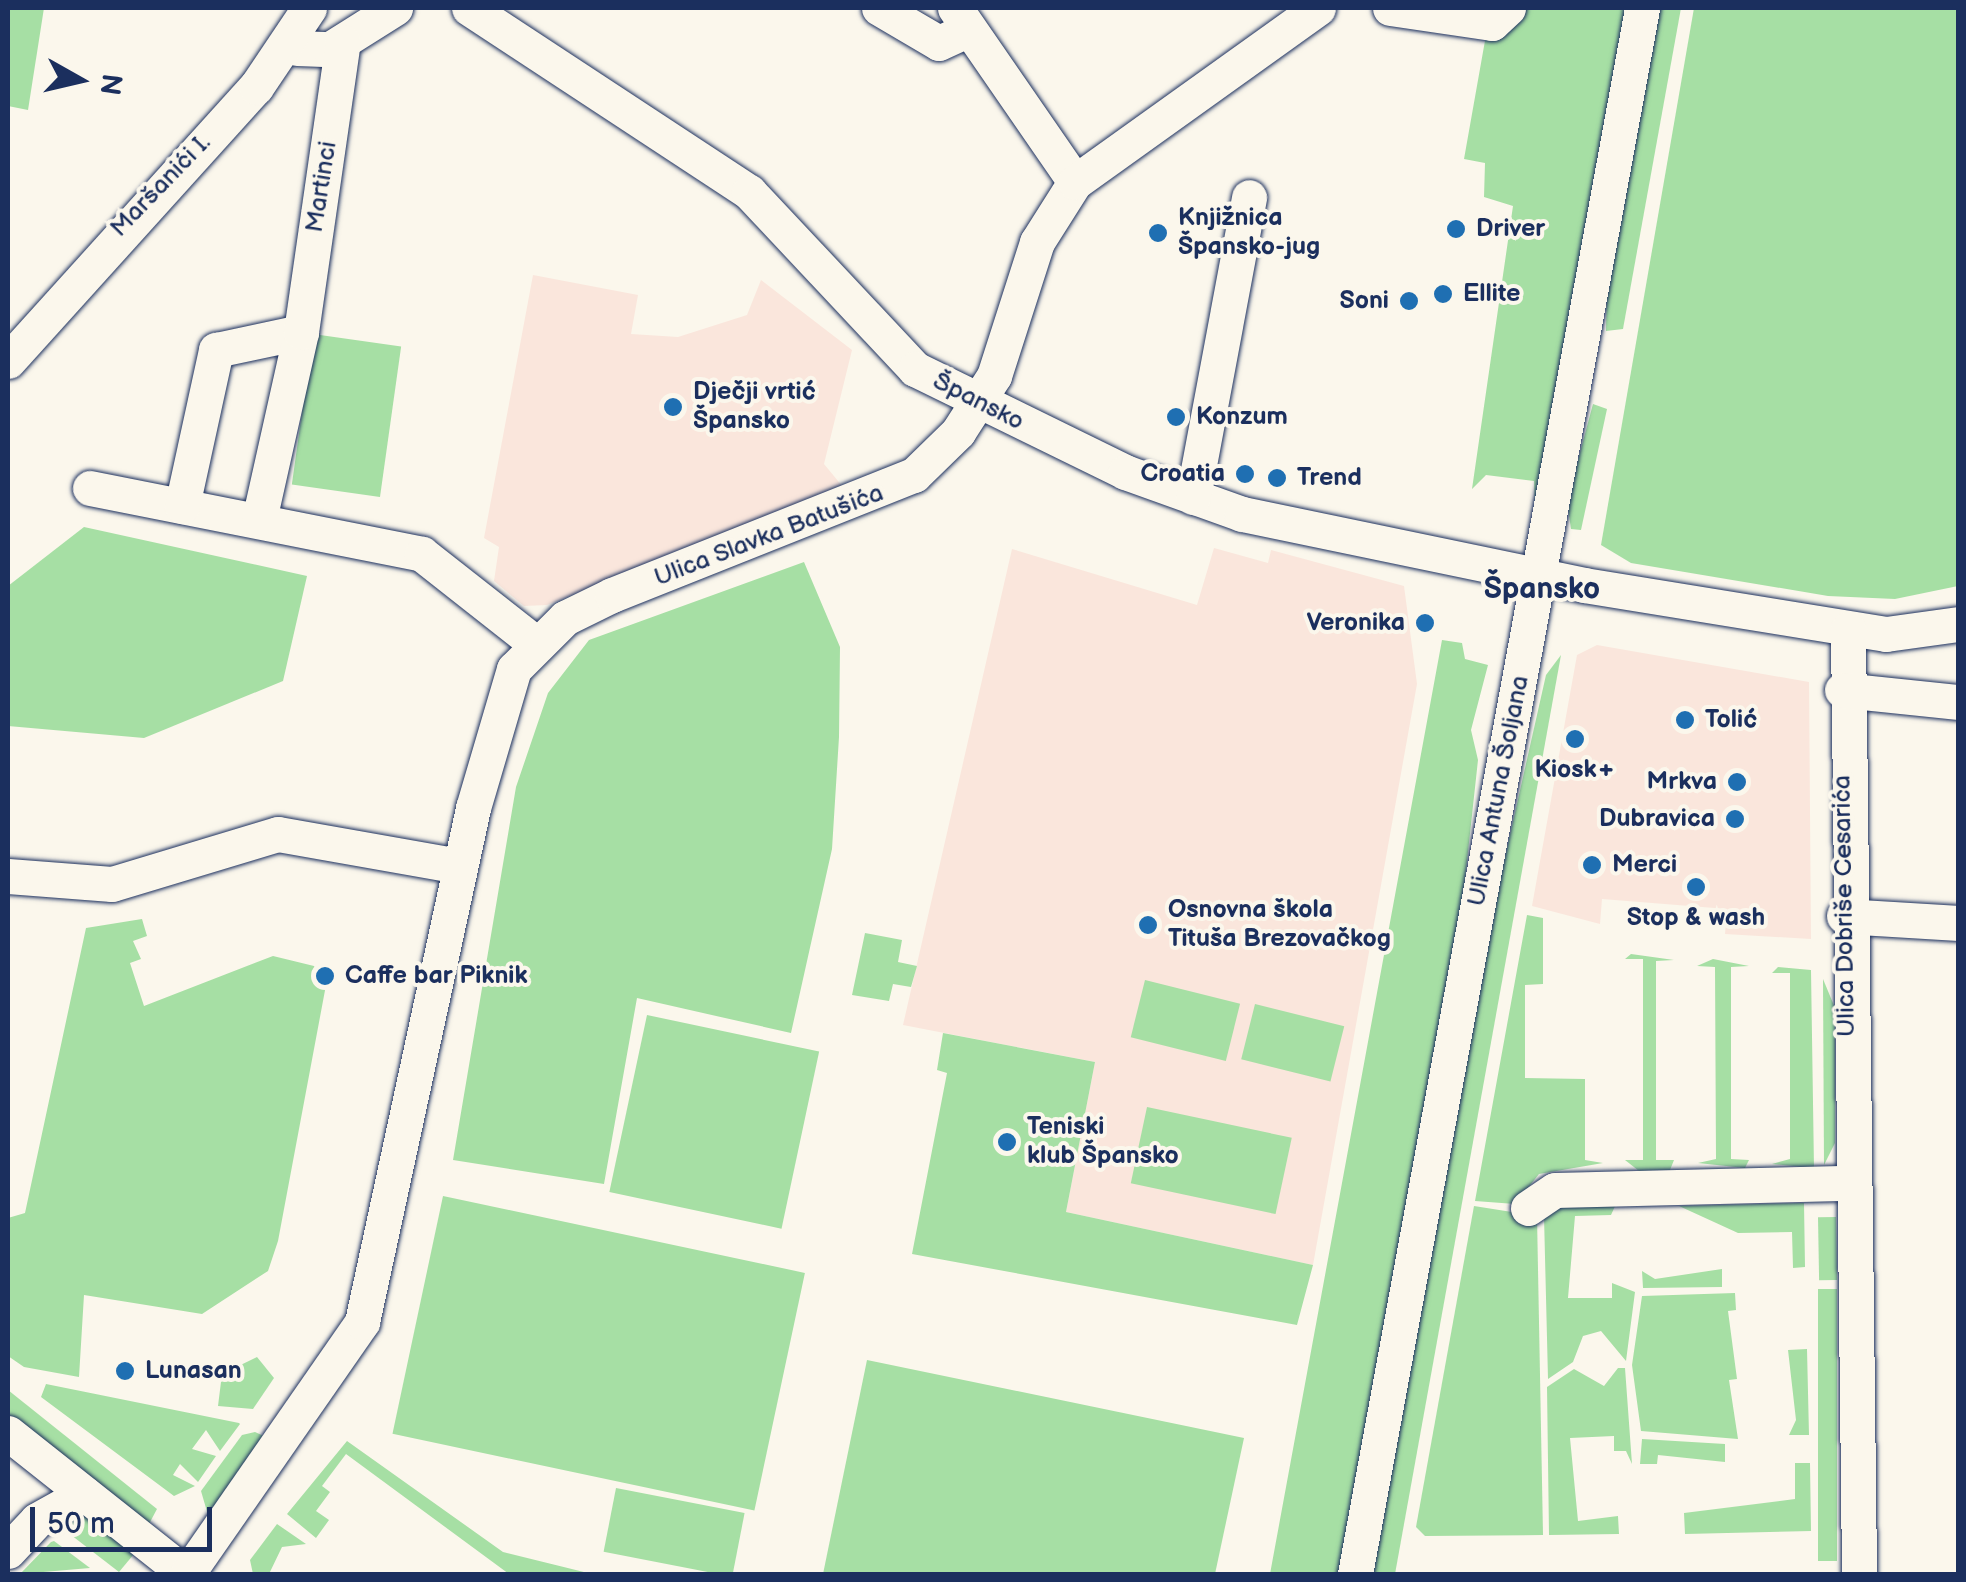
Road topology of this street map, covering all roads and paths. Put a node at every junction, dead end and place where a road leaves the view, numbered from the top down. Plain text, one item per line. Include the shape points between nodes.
1 (309, 8) edge
2 (396, 8) edge
3 (469, 8) edge
4 (879, 8) edge
5 (1318, 8) edge
6 (1390, 8) edge
7 (1508, 8) edge
8 (1642, 8) edge
9 (962, 18) edge
10 (342, 42) junction
11 (296, 48) dead end
12 (1075, 182) junction
13 (1249, 196) dead end
14 (300, 332) junction
15 (8, 360) edge
16 (977, 406) junction
17 (90, 488) dead end
18 (1193, 497) junction
19 (182, 506) junction
20 (259, 520) junction
21 (1538, 577) junction
22 (1958, 624) edge
23 (1848, 630) junction
24 (535, 643) junction
25 (1842, 690) junction
26 (1958, 702) edge
27 (460, 866) junction
28 (8, 876) edge
29 (1844, 916) junction
30 (1958, 923) edge
31 (1851, 1183) junction
32 (1528, 1208) dead end
33 (8, 1432) edge
34 (50, 1466) junction
35 (84, 1494) junction
36 (36, 1520) junction
37 (8, 1551) edge
38 (186, 1574) edge
39 (1354, 1574) edge
40 (1858, 1574) edge

1 - 15 street, Maršanići I. via 256,87
2 - 10 street
3 - 16 street, Špansko via 749,192 901,357
4 - 9 street via 939,44
5 - 12 street, Ulica Slavka Batušića
6 - 7 street via 1492,23
8 - 21 street, Ulica Antuna Šoljana
9 - 12 street
10 - 11 street
10 - 14 street, Martinci
12 - 16 street, Ulica Slavka Batušića via 1037,242
13 - 18 street
14 - 19 street via 216,350
14 - 20 street, Martinci
16 - 18 street, Špansko
16 - 24 street, Ulica Slavka Batušića via 932,460 890,490 612,595
17 - 19 street
18 - 21 street, Špansko
19 - 20 street
20 - 24 street via 422,554
21 - 23 street, Špansko
21 - 39 street, Ulica Antuna Šoljana
22 - 23 street, Špansko
23 - 25 street, Ulica Dobriše Cesarića
24 - 27 street, Ulica Slavka Batušića via 500,698
25 - 26 street
25 - 29 street, Ulica Dobriše Cesarića
27 - 28 street via 278,834 112,884
27 - 38 street, Ulica Slavka Batušića via 362,1322
29 - 30 street
29 - 31 street, Ulica Dobriše Cesarića
31 - 32 street via 1555,1190
31 - 40 street, Ulica Dobriše Cesarića
33 - 34 street
34 - 35 street
34 - 36 street
35 - 36 street
35 - 38 street
36 - 37 street

